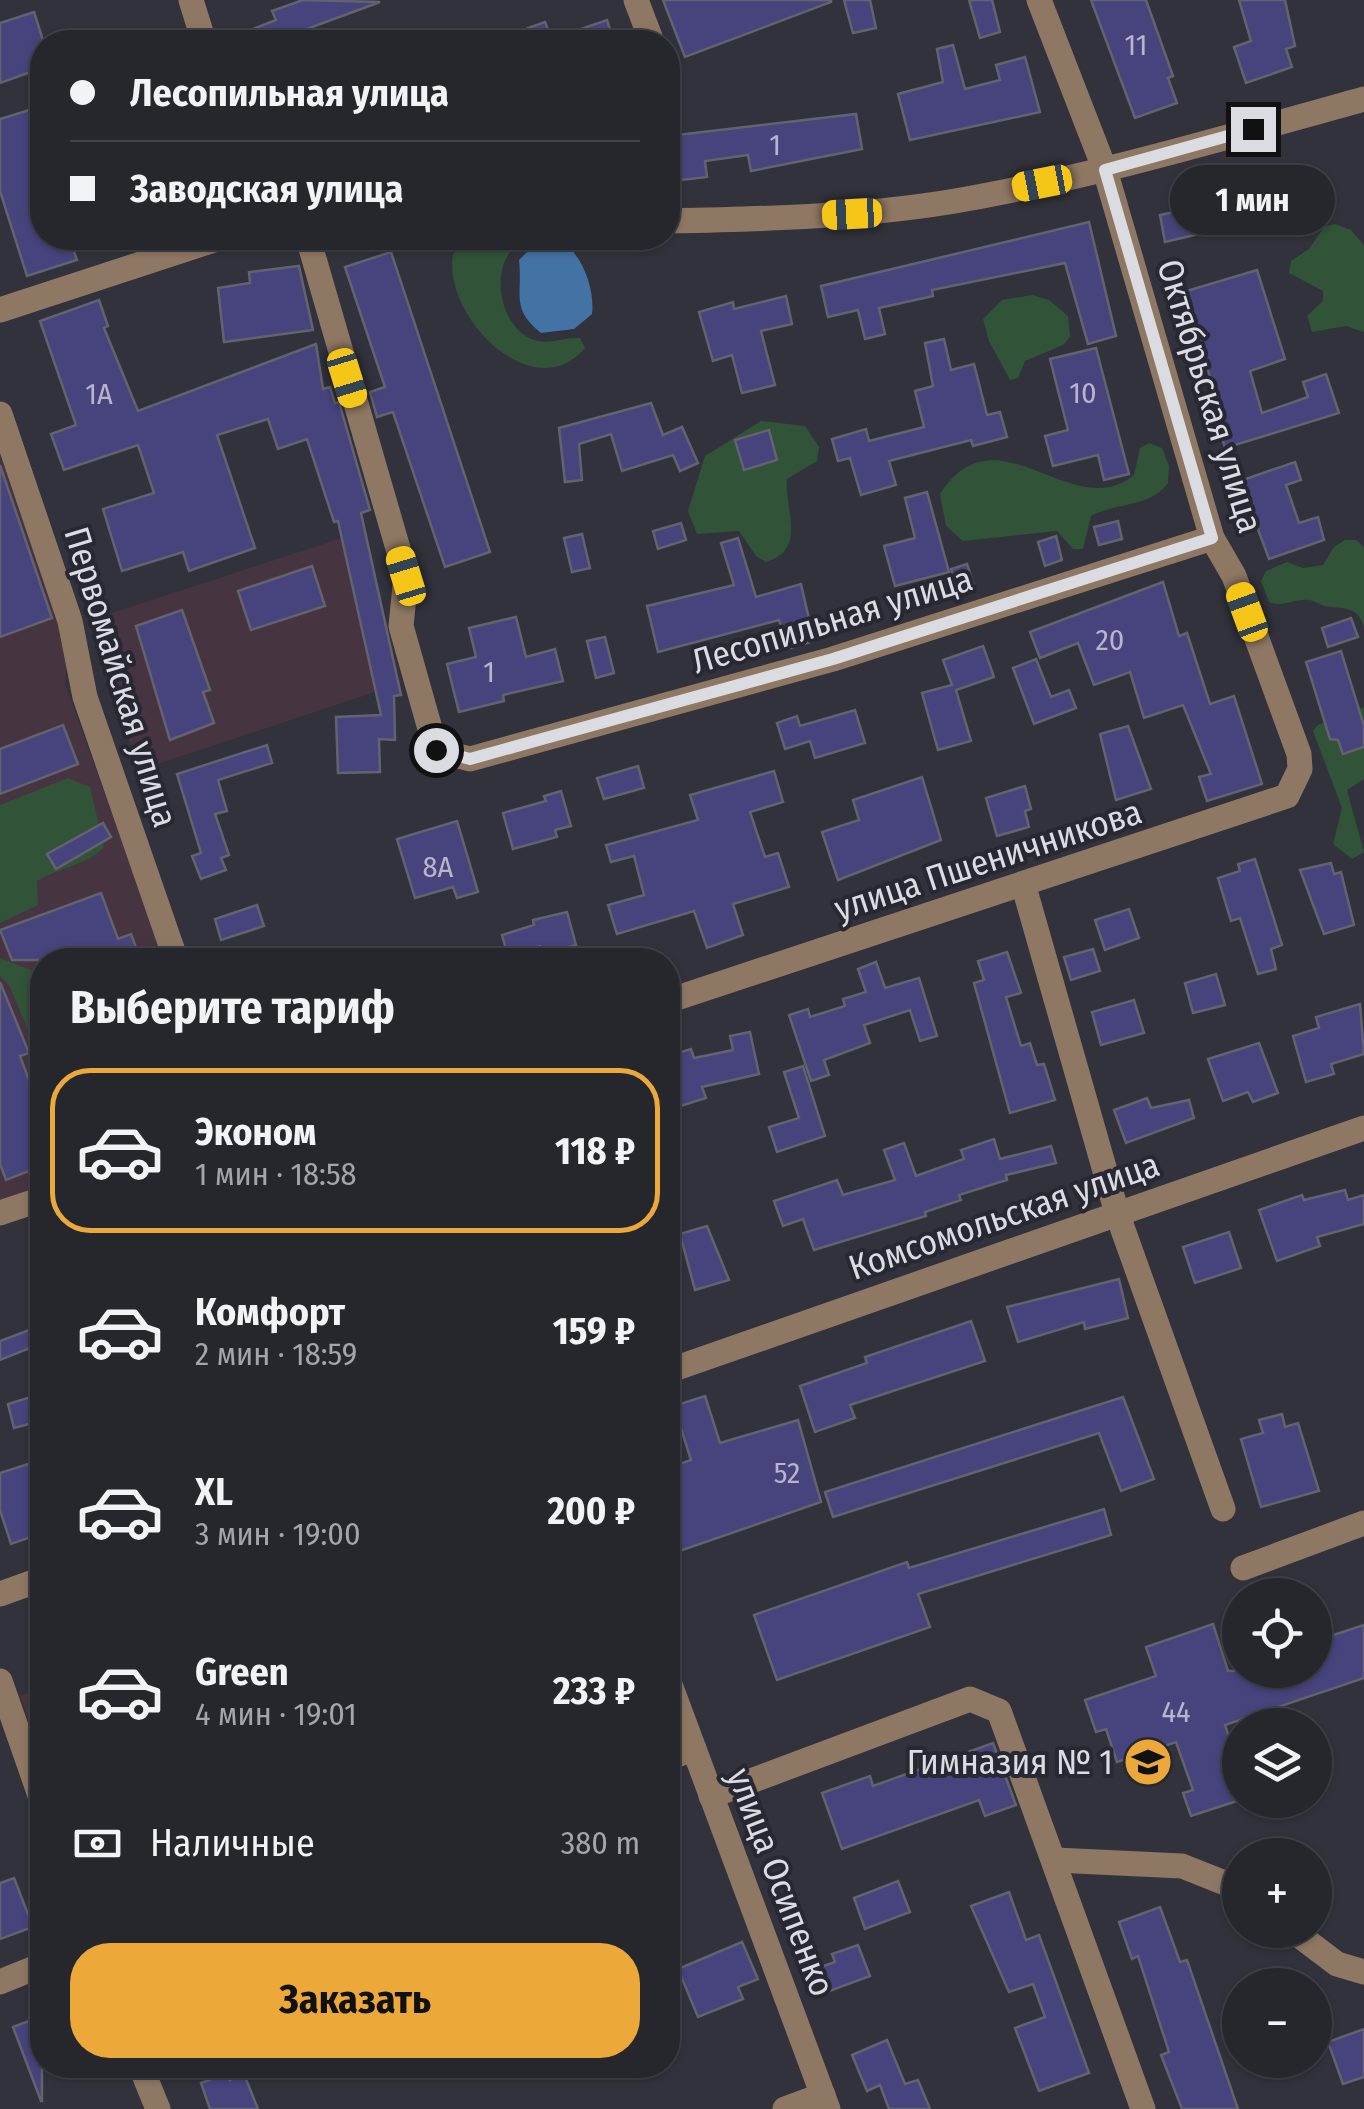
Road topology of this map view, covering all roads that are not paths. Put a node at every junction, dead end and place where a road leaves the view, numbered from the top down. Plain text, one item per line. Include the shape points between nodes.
1 (190, 0) edge
2 (636, 0) edge
3 (1039, 0) edge
4 (200, 30) edge
5 (647, 30) edge
6 (1364, 99) edge
7 (1105, 170) junction
8 (680, 221) edge
9 (183, 250) edge
10 (311, 250) edge
11 (0, 310) edge
12 (2, 428) edge
13 (1212, 538) junction
14 (1299, 754) joint
15 (1024, 886) junction
16 (172, 948) edge
17 (680, 997) edge
18 (1364, 1128) edge
19 (30, 1203) edge
20 (0, 1213) edge
21 (1117, 1213) junction
22 (680, 1367) edge
23 (1222, 1508) dead end
24 (1364, 1524) edge
25 (1242, 1568) dead end
26 (30, 1583) edge
27 (0, 1594) edge
28 (0, 1680) edge
29 (680, 1712) edge
30 (694, 1749) junction
31 (680, 1754) edge
32 (30, 1766) edge
33 (711, 1796) junction
34 (1055, 1860) junction
35 (1222, 1882) edge
36 (1316, 1948) edge
37 (30, 1971) edge
38 (1364, 1972) edge
39 (0, 1982) edge
40 (145, 2078) edge
41 (826, 2102) edge
42 (158, 2109) edge
43 (785, 2109) edge
44 (1143, 2109) edge

1 - 4 street
2 - 5 street
3 - 7 street, Октябрьская улица
6 - 7 street
7 - 8 street via 852,214
7 - 13 street, Октябрьская улица
9 - 11 street
10 - 13 street, Лесопильная улица via 406,576 402,626 436,750 470,759 833,659
12 - 16 street, Первомайская улица
13 - 14 street, Октябрьская улица via 1234,576
14 - 15 street, улица Пшеничникова via 1296,784 1287,796
15 - 17 street, улица Пшеничникова
15 - 21 street
18 - 21 street, Комсомольская улица
19 - 20 street
21 - 22 street, Комсомольская улица
21 - 23 street
24 - 25 street
26 - 27 street
28 - 32 street
29 - 30 street, улица Осипенко
30 - 31 street
30 - 33 street, улица Осипенко
33 - 34 street via 970,1698 1000,1711
33 - 41 street, улица Осипенко
34 - 35 street via 1182,1866
34 - 44 street
36 - 38 street
37 - 39 street
40 - 42 street
41 - 43 street

